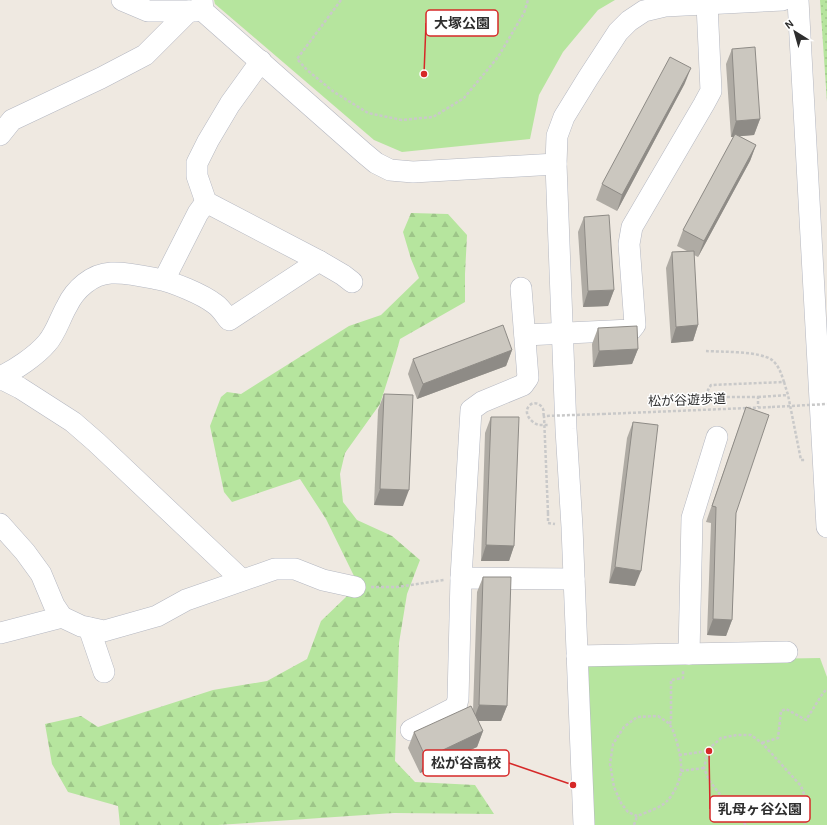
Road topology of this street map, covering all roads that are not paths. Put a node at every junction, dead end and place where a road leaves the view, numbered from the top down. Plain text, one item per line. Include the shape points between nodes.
1 (122, 0) edge
2 (783, 0) edge
3 (798, 0) edge
4 (707, 4) junction
5 (198, 7) edge
6 (261, 61) junction
7 (0, 134) edge
8 (556, 164) junction
9 (206, 202) junction
10 (818, 218) edge
11 (319, 261) junction
12 (164, 280) junction
13 (352, 282) dead end
14 (521, 288) dead end
15 (562, 333) junction
16 (525, 335) junction
17 (0, 377) edge
18 (0, 380) edge
19 (718, 437) dead end
20 (0, 524) edge
21 (827, 526) edge
22 (461, 578) junction
23 (574, 579) junction
24 (242, 580) junction
25 (355, 587) road end
26 (62, 617) junction
27 (89, 628) junction
28 (0, 633) edge
29 (787, 652) dead end
30 (685, 654) junction
31 (577, 656) junction
32 (104, 672) dead end
33 (411, 730) dead end
34 (584, 825) edge

1 - 5 street via 148,11
2 - 4 street
3 - 10 street
4 - 8 street via 665,6 644,11 618,32 564,118 557,136
4 - 15 street via 711,91 632,227 629,244 635,325 632,330
5 - 6 street
5 - 7 street via 145,55 12,120
6 - 8 street via 364,153 390,170 413,172
6 - 9 street via 230,104 197,163 197,176
8 - 15 street
9 - 11 street
9 - 12 street
10 - 21 street
11 - 12 street via 229,320 217,305 199,294
11 - 13 street
12 - 17 street via 112,273 100,275 87,282 78,289 69,302 47,344 13,371
14 - 16 street
15 - 16 street
15 - 23 street
16 - 22 street via 528,378 523,385 482,402 471,410
18 - 24 street via 20,388 73,422
19 - 30 street via 692,518
20 - 26 street via 41,574
22 - 23 street
22 - 33 street via 456,707
23 - 31 street
24 - 25 street via 275,569 295,569 323,580
24 - 27 street via 186,600 157,616 104,631
26 - 27 street
26 - 28 street
27 - 32 street
29 - 30 street
30 - 31 street
31 - 34 street

